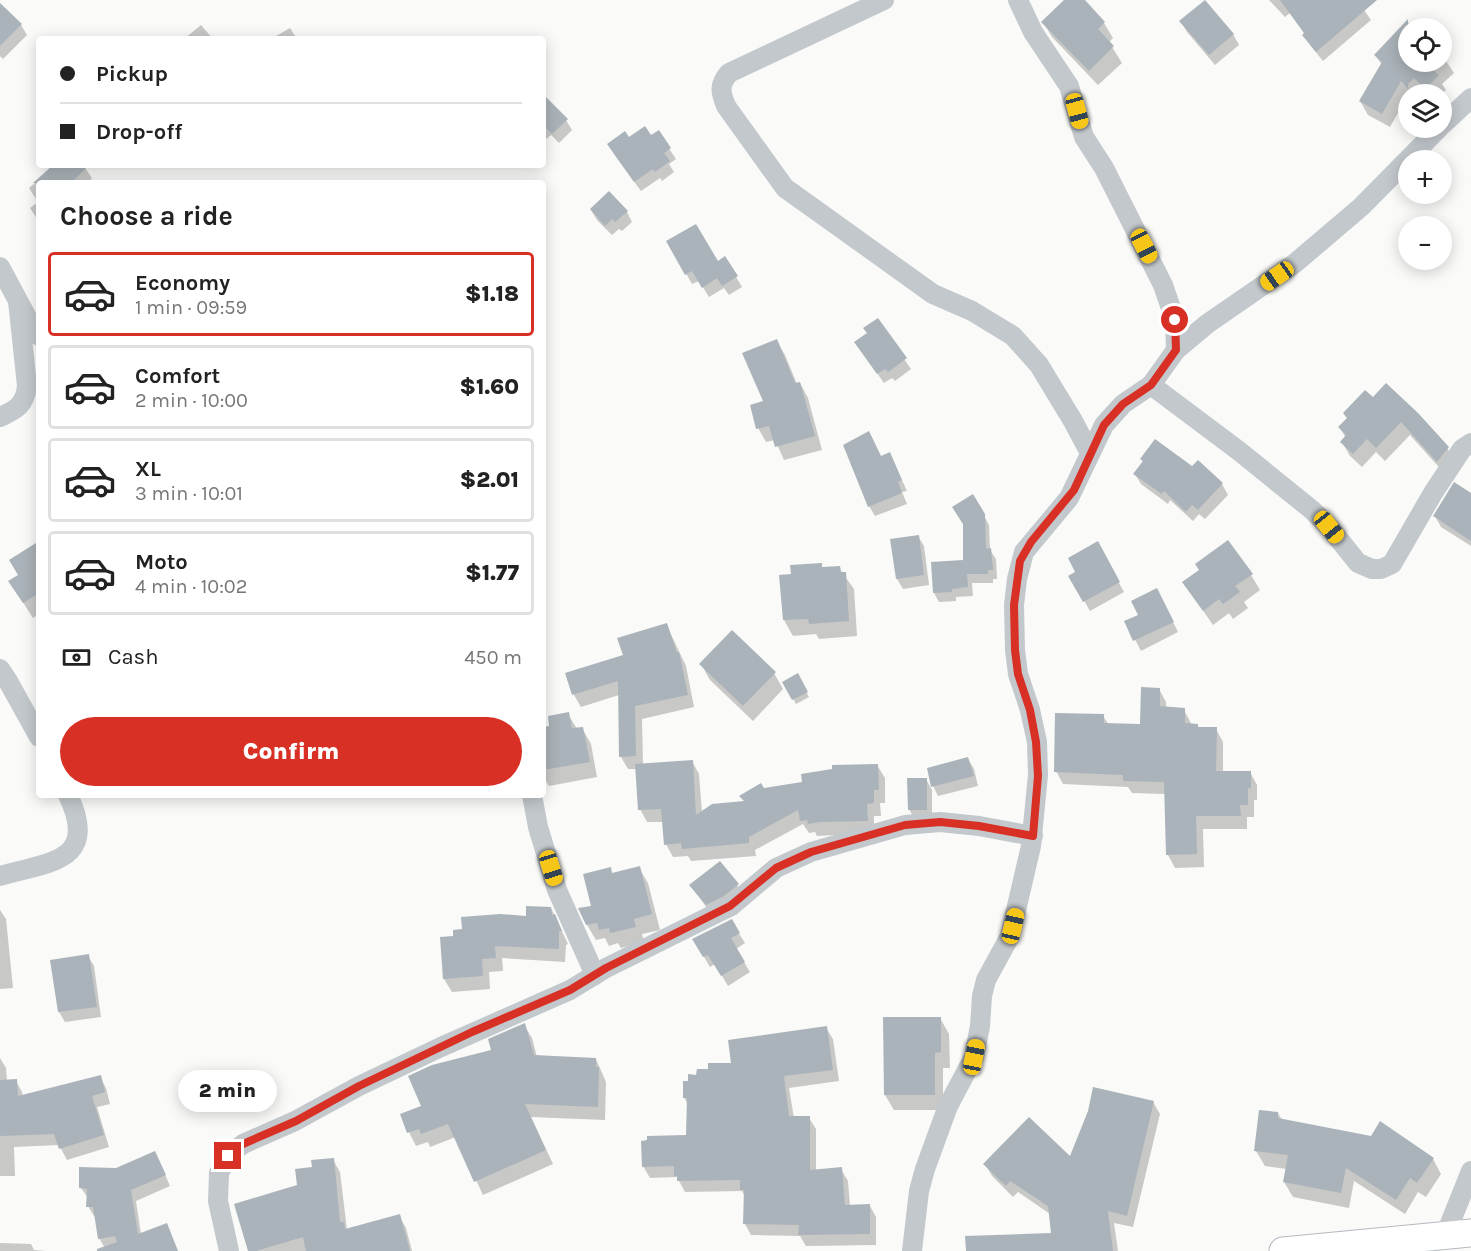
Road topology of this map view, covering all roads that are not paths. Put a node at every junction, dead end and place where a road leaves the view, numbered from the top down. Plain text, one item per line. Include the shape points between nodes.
1 (884, 0) edge
2 (1017, 0) edge
3 (1471, 98) edge
4 (1452, 115) edge
5 (1428, 138) edge
6 (0, 267) edge
7 (18, 301) junction
8 (36, 331) edge
9 (1176, 350) junction
10 (1151, 385) junction
11 (0, 417) edge
12 (1471, 443) edge
13 (1090, 453) junction
14 (0, 669) edge
15 (36, 732) edge
16 (69, 798) edge
17 (533, 798) edge
18 (1033, 836) junction
19 (0, 876) edge
20 (595, 975) junction
21 (1471, 1171) edge
22 (1458, 1234) edge
23 (1416, 1245) edge
24 (229, 1251) edge
25 (912, 1251) edge
26 (1283, 1251) edge

1 - 13 street via 729,73 721,93 726,106 785,188 933,294 972,311 1013,336 1040,365
2 - 9 street via 1069,86 1084,137 1104,168 1163,285 1175,320
3 - 4 street
5 - 9 street via 1361,207 1294,264
6 - 7 street
7 - 8 street
7 - 11 street via 26,395 18,409
9 - 10 street
10 - 12 street via 1312,510 1358,563 1372,569 1392,564 1433,493 1462,449
10 - 13 street via 1123,404 1104,425
13 - 18 street via 1069,498 1024,552 1017,579 1015,650 1036,742 1038,776
14 - 15 street
16 - 19 street via 79,828 72,850 63,858
17 - 20 street via 557,890
18 - 20 street via 940,822 905,825 832,844 776,868 730,906
18 - 25 street via 1010,936 986,980 974,1057 948,1106 925,1169
20 - 24 street via 243,1144 228,1156 219,1173 218,1201
21 - 22 street
22 - 23 main road
23 - 26 main road

